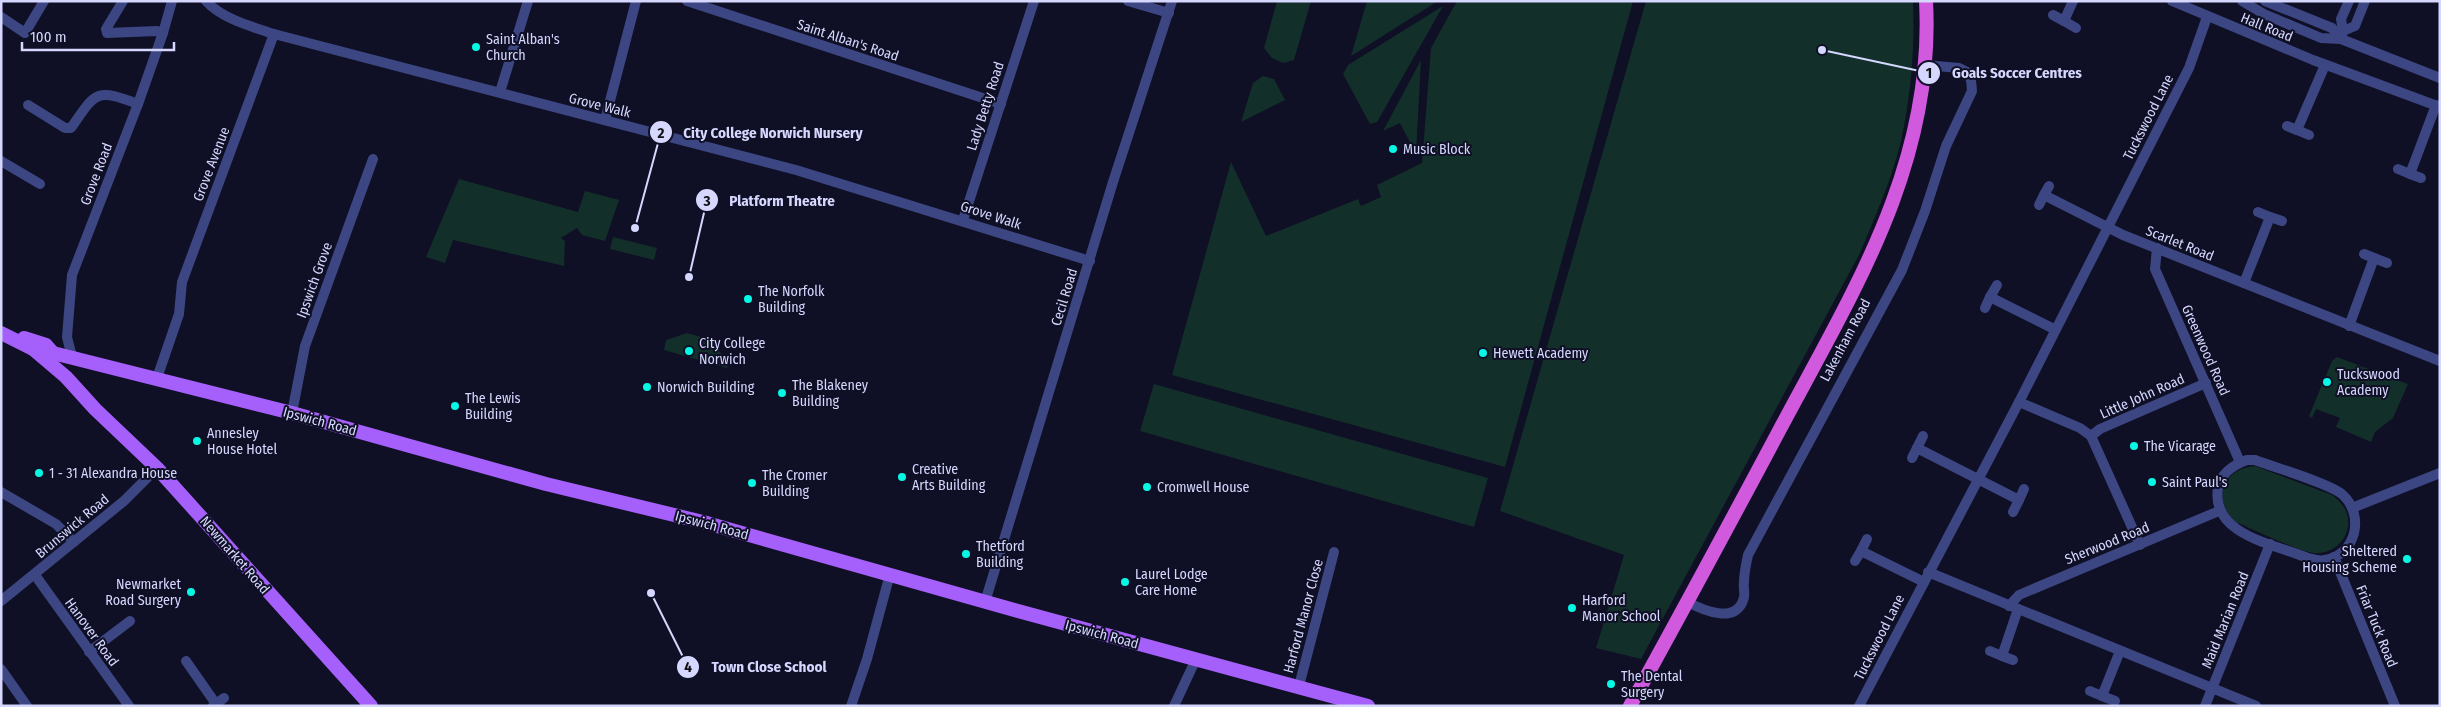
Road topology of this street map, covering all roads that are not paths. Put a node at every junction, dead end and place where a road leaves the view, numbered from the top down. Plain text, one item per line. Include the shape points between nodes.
1 (44, 1) edge
2 (123, 1) edge
3 (172, 1) edge
4 (206, 1) edge
5 (528, 1) edge
6 (636, 1) edge
7 (686, 1) edge
8 (1034, 1) edge
9 (1128, 1) edge
10 (1172, 1) edge
11 (1926, 1) edge
12 (2073, 1) edge
13 (2172, 1) edge
14 (2242, 1) edge
15 (2266, 1) edge
16 (2349, 1) edge
17 (2365, 1) edge
18 (1169, 13) junction
19 (2053, 15) dead end
20 (1, 17) edge
21 (2207, 17) junction
22 (2064, 21) junction
23 (2076, 28) dead end
24 (163, 33) junction
25 (274, 34) junction
26 (2342, 35) junction
27 (2326, 64) junction
28 (1926, 65) junction
29 (2440, 78) edge
30 (500, 92) junction
31 (138, 104) junction
32 (1000, 104) junction
33 (28, 105) dead end
34 (2438, 106) edge
35 (605, 120) junction
36 (2308, 135) dead end
37 (373, 159) dead end
38 (1, 161) edge
39 (2398, 169) dead end
40 (2410, 174) junction
41 (2421, 178) dead end
42 (40, 184) dead end
43 (2044, 195) dead end
44 (2258, 212) dead end
45 (2270, 217) junction
46 (962, 220) junction
47 (2282, 221) dead end
48 (2107, 227) junction
49 (2157, 248) junction
50 (2364, 254) dead end
51 (2374, 258) junction
52 (1090, 260) junction
53 (2387, 263) dead end
54 (2244, 283) junction
55 (1996, 285) dead end
56 (1990, 297) junction
57 (1985, 308) dead end
58 (2349, 326) junction
59 (2054, 330) junction
60 (1, 333) edge
61 (26, 354) junction
62 (48, 355) junction
63 (76, 359) junction
64 (2440, 361) edge
65 (157, 378) junction
66 (64, 380) junction
67 (2206, 383) junction
68 (2019, 402) junction
69 (292, 413) junction
70 (1922, 436) dead end
71 (2091, 436) junction
72 (1917, 448) junction
73 (1912, 458) dead end
74 (2240, 462) junction
75 (156, 468) junction
76 (2440, 473) edge
77 (1978, 478) junction
78 (2024, 489) dead end
79 (1, 492) edge
80 (2019, 500) junction
81 (2352, 508) junction
82 (2219, 511) junction
83 (2013, 512) dead end
84 (1868, 539) dead end
85 (74, 542) junction
86 (2270, 544) junction
87 (2140, 545) junction
88 (1861, 551) junction
89 (1334, 552) dead end
90 (2334, 558) junction
91 (1855, 562) dead end
92 (890, 574) junction
93 (35, 575) junction
94 (1926, 577) junction
95 (1, 601) edge
96 (985, 602) junction
97 (1688, 602) junction
98 (2014, 608) junction
99 (130, 621) dead end
100 (1990, 651) dead end
101 (2120, 651) junction
102 (90, 652) junction
103 (2002, 656) junction
104 (1196, 659) junction
105 (2013, 660) dead end
106 (186, 661) dead end
107 (1, 669) edge
108 (1650, 670) junction
109 (1299, 686) junction
110 (2212, 688) junction
111 (2090, 691) dead end
112 (2102, 696) junction
113 (2115, 701) dead end
114 (1342, 702) edge
115 (218, 703) edge
116 (27, 706) edge
117 (129, 706) edge
118 (371, 706) edge
119 (851, 706) edge
120 (1174, 706) edge
121 (1368, 706) edge
122 (1630, 706) edge
123 (1640, 706) edge
124 (1860, 706) edge
125 (2205, 706) edge
126 (2256, 706) edge
127 (2395, 706) edge

1 - 20 street via 25,33
2 - 24 street via 106,29 107,33
3 - 24 street, Grove Road
4 - 25 street via 230,17
5 - 30 street
6 - 35 street
7 - 32 street, Saint Alban's Road
8 - 32 street, Lady Betty Road
9 - 18 street
10 - 18 street, Cecil Road
11 - 28 highway, Lakenham Road
12 - 22 street
13 - 21 street, Hall Road
14 - 26 street, Hall Road via 2321,38
15 - 26 street, Hall Road
16 - 26 street via 2341,19
17 - 26 street via 2355,26
18 - 52 street, Cecil Road
19 - 22 street
21 - 27 street, Hall Road
21 - 48 street, Tuckswood Lane via 2189,68
22 - 23 street
24 - 31 street, Grove Road
25 - 30 street, Grove Walk
25 - 65 street, Grove Avenue via 182,282 179,314
26 - 29 street, Hall Road
27 - 34 street, Hall Road
27 - 36 street via 2292,128
28 - 97 highway, Lakenham Road via 1917,127 1902,180 1876,246
28 - 97 street, Lakenham Road via 1959,68 1967,72 1972,91 1946,146 1902,270 1748,555 1742,604 1736,611 1727,613 1706,611
30 - 35 street, Grove Walk
31 - 33 street via 117,96 98,95 90,100 71,128 65,128
31 - 63 street, Grove Road via 72,276 67,338
32 - 46 street, Lady Betty Road
34 - 40 street, Hall Road
35 - 46 street, Grove Walk via 796,170
37 - 69 street, Ipswich Grove via 305,346
38 - 42 street
39 - 40 street
40 - 41 street
43 - 48 street
44 - 45 street
45 - 47 street
45 - 54 street
46 - 52 street, Grove Walk
48 - 49 street, Scarlet Road
48 - 59 street, Tuckswood Lane
49 - 54 street, Scarlet Road
49 - 67 street, Greenwood Road via 2156,269
50 - 51 street
51 - 53 street
51 - 58 street
52 - 96 street, Cecil Road
54 - 58 street, Scarlet Road
55 - 56 street
56 - 57 street
56 - 59 street
58 - 64 street, Scarlet Road
59 - 68 street, Tuckswood Lane
60 - 61 main road
60 - 62 main road via 46,345
61 - 62 main road, Ipswich Road
61 - 66 main road
62 - 63 main road, Ipswich Road
62 - 66 main road
63 - 65 main road, Ipswich Road
65 - 69 main road, Ipswich Road
66 - 75 main road, Newmarket Road
67 - 71 street, Little John Road via 2100,429
67 - 74 street, Greenwood Road
68 - 71 street, Little John Road via 2080,428
68 - 77 street, Tuckswood Lane
69 - 92 main road, Ipswich Road via 546,484 703,522
70 - 72 street
71 - 87 street, Little John Road
72 - 73 street
72 - 77 street
74 - 81 street via 2255,460 2304,478 2342,494
74 - 82 street via 2226,471 2219,482
75 - 85 street, Brunswick Road via 124,501
75 - 118 main road, Newmarket Road
76 - 81 street
77 - 80 street
77 - 94 street, Tuckswood Lane
78 - 80 street
79 - 85 street via 56,524
80 - 83 street
81 - 90 street via 2355,535 2352,543
82 - 86 street via 2226,522 2238,530
82 - 87 street, Sherwood Road
84 - 88 street
85 - 93 street, Brunswick Road
86 - 90 street via 2313,560
86 - 110 street, Maid Marian Road
87 - 98 street, Sherwood Road via 2018,595
88 - 91 street
88 - 94 street
89 - 109 street, Harford Manor Close
90 - 127 street, Friar Tuck Road
92 - 96 main road, Ipswich Road
92 - 119 street
93 - 95 street, Brunswick Road
93 - 102 street, Hanover Road
94 - 98 street
94 - 124 street, Tuckswood Lane
96 - 104 main road, Ipswich Road
97 - 108 highway, Lakenham Road
98 - 101 street
98 - 103 street
99 - 102 street
100 - 103 street
101 - 110 street
101 - 112 street
102 - 117 street, Hanover Road
103 - 105 street
104 - 109 main road, Ipswich Road
104 - 120 street
106 - 115 street
107 - 116 street
108 - 122 highway, Lakenham Road
108 - 123 highway, Lakenham Road
109 - 114 main road, Ipswich Road
110 - 125 street, Maid Marian Road
110 - 126 street
111 - 112 street
112 - 113 street
114 - 121 main road, Ipswich Road

